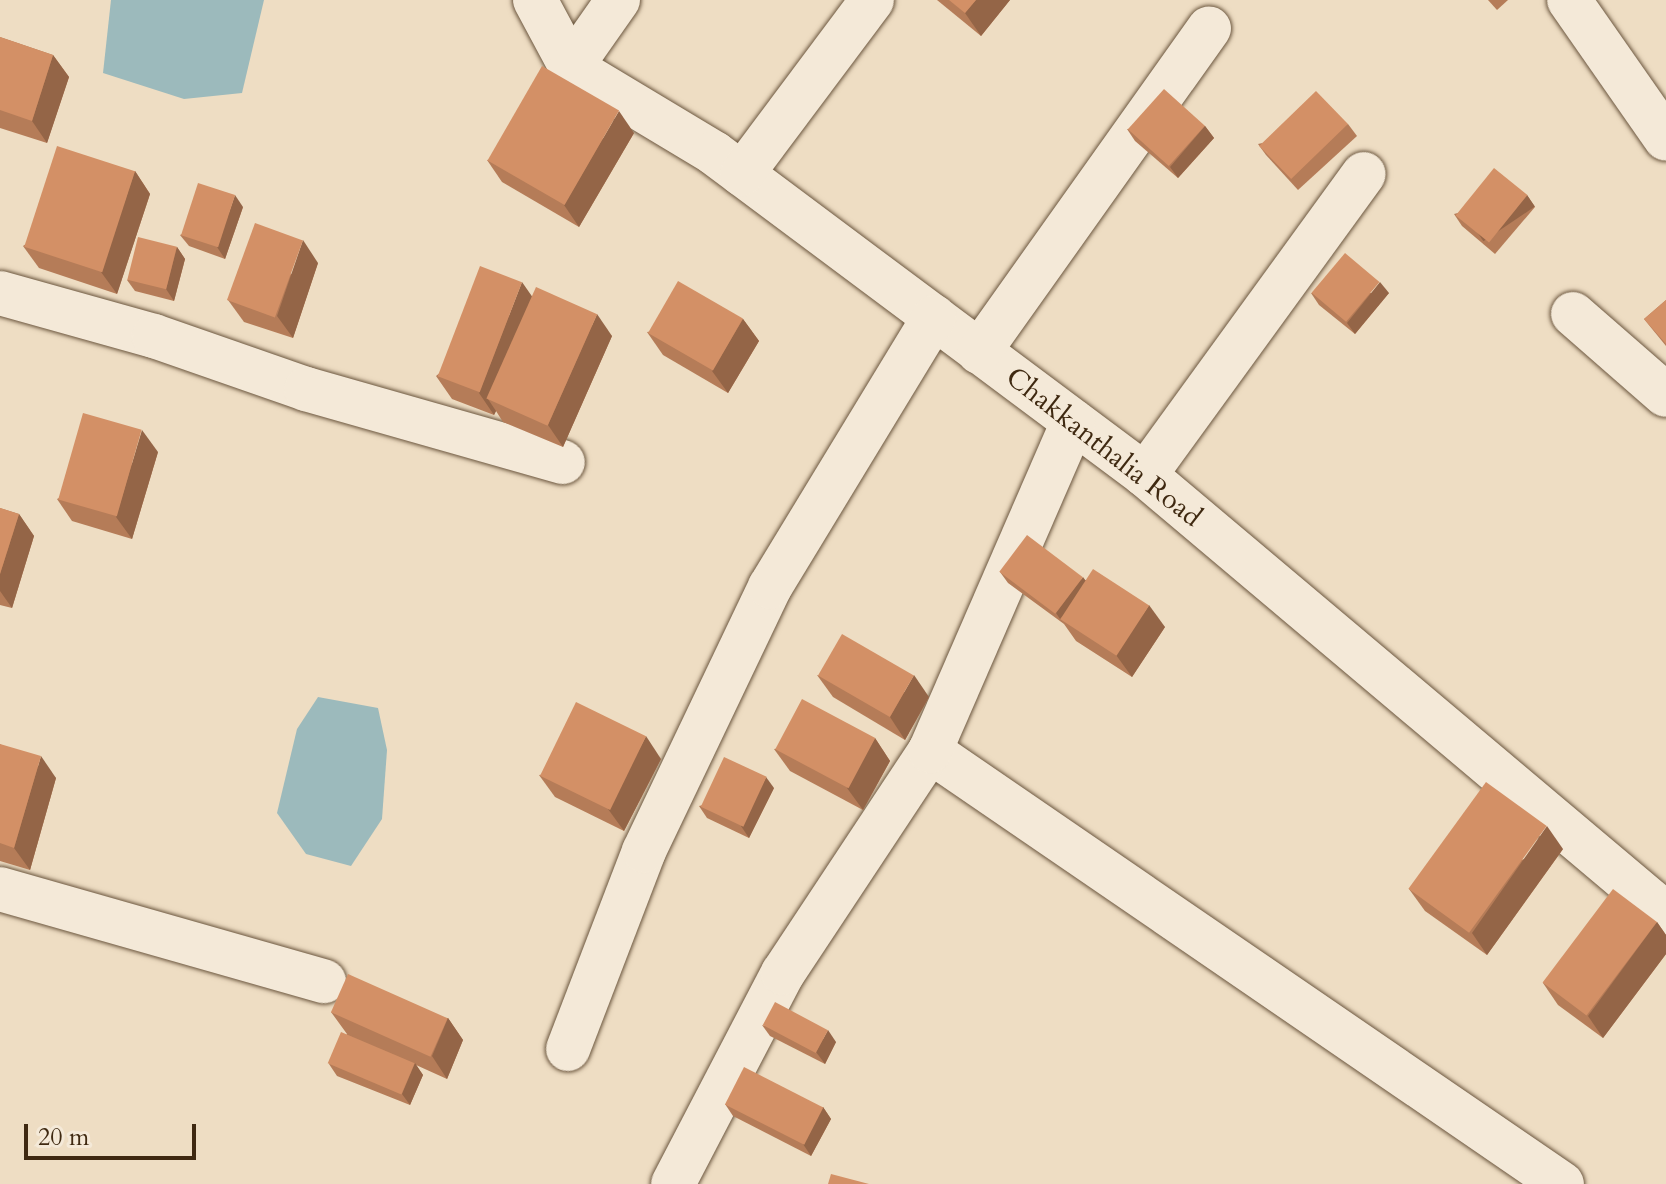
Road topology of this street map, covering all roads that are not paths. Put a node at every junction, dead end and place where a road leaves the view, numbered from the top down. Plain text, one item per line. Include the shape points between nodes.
1 (535, 0) edge
2 (618, 0) edge
3 (872, 0) edge
4 (1569, 0) edge
5 (1209, 28) dead end
6 (571, 67) junction
7 (1666, 139) edge
8 (742, 174) junction
9 (1364, 174) dead end
10 (0, 293) edge
11 (1573, 314) dead end
12 (934, 317) junction
13 (979, 352) junction
14 (1666, 395) edge
15 (1073, 422) junction
16 (563, 462) dead end
17 (1145, 475) junction
18 (930, 751) junction
19 (0, 889) edge
20 (1666, 914) edge
21 (324, 981) dead end
22 (568, 1049) dead end
23 (673, 1184) edge
24 (1562, 1184) edge

1 - 6 street, Chakkanthalia Road
2 - 6 street
3 - 8 street
4 - 7 street
5 - 13 street
6 - 8 street, Chakkanthalia Road
8 - 12 street, Chakkanthalia Road
9 - 17 street
10 - 16 street
11 - 14 street
12 - 13 street, Chakkanthalia Road
12 - 22 street via 770,587 644,851
13 - 15 street, Chakkanthalia Road
15 - 17 street, Chakkanthalia Road
15 - 18 street
17 - 20 street, Chakkanthalia Road
18 - 23 street via 783,973
18 - 24 street
19 - 21 street

